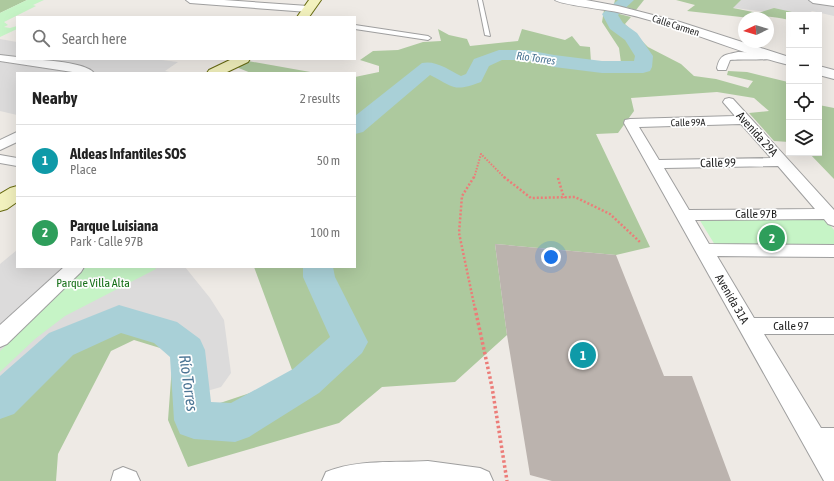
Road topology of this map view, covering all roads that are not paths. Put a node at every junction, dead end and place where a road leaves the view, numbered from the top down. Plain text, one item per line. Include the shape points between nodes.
1 (190, 0) edge
2 (480, 0) edge
3 (560, 0) edge
4 (812, 0) edge
5 (210, 1) edge
6 (834, 3) edge
7 (309, 9) edge
8 (356, 27) edge
9 (488, 35) dead end
10 (428, 38) dead end
11 (774, 56) junction
12 (0, 58) edge
13 (241, 60) edge
14 (786, 60) edge
15 (16, 61) junction
16 (722, 68) dead end
17 (0, 69) edge
18 (822, 71) edge
19 (84, 72) edge
20 (216, 72) edge
21 (834, 75) edge
22 (729, 102) dead end
23 (745, 120) junction
24 (630, 123) joint
25 (16, 137) edge
26 (0, 146) edge
27 (0, 159) edge
28 (16, 162) edge
29 (782, 162) junction
30 (654, 164) junction
31 (16, 193) edge
32 (0, 204) edge
33 (683, 215) junction
34 (832, 217) edge
35 (704, 250) junction
36 (834, 251) edge
37 (74, 268) edge
38 (748, 326) junction
39 (834, 326) edge
40 (0, 338) edge
41 (824, 440) edge
42 (834, 474) edge
43 (335, 481) edge
44 (480, 481) edge

1 - 5 street
2 - 9 lane
3 - 11 street, Calle Carmen via 632,11
4 - 6 street
5 - 7 street
8 - 10 lane
11 - 14 street, Calle Carmen
11 - 16 street via 731,56 724,60
12 - 15 street
13 - 20 main road
15 - 17 street
15 - 19 street via 80,69
18 - 21 street
22 - 23 street, Avenida 29A
23 - 24 street, Calle 99A
23 - 29 street, Avenida 29A
24 - 30 street, Avenida 31A
25 - 26 street
27 - 28 street
29 - 30 street, Calle 99
29 - 34 street, Avenida 29A
30 - 33 street, Avenida 31A
31 - 32 main road
33 - 34 street, Calle 97B
33 - 35 street, Avenida 31A
35 - 36 street
35 - 38 street, Avenida 31A
37 - 40 street
38 - 39 street, Calle 97
38 - 41 street, Avenida 31A
41 - 42 street, Avenida 31A
43 - 44 street via 367,476 428,474

